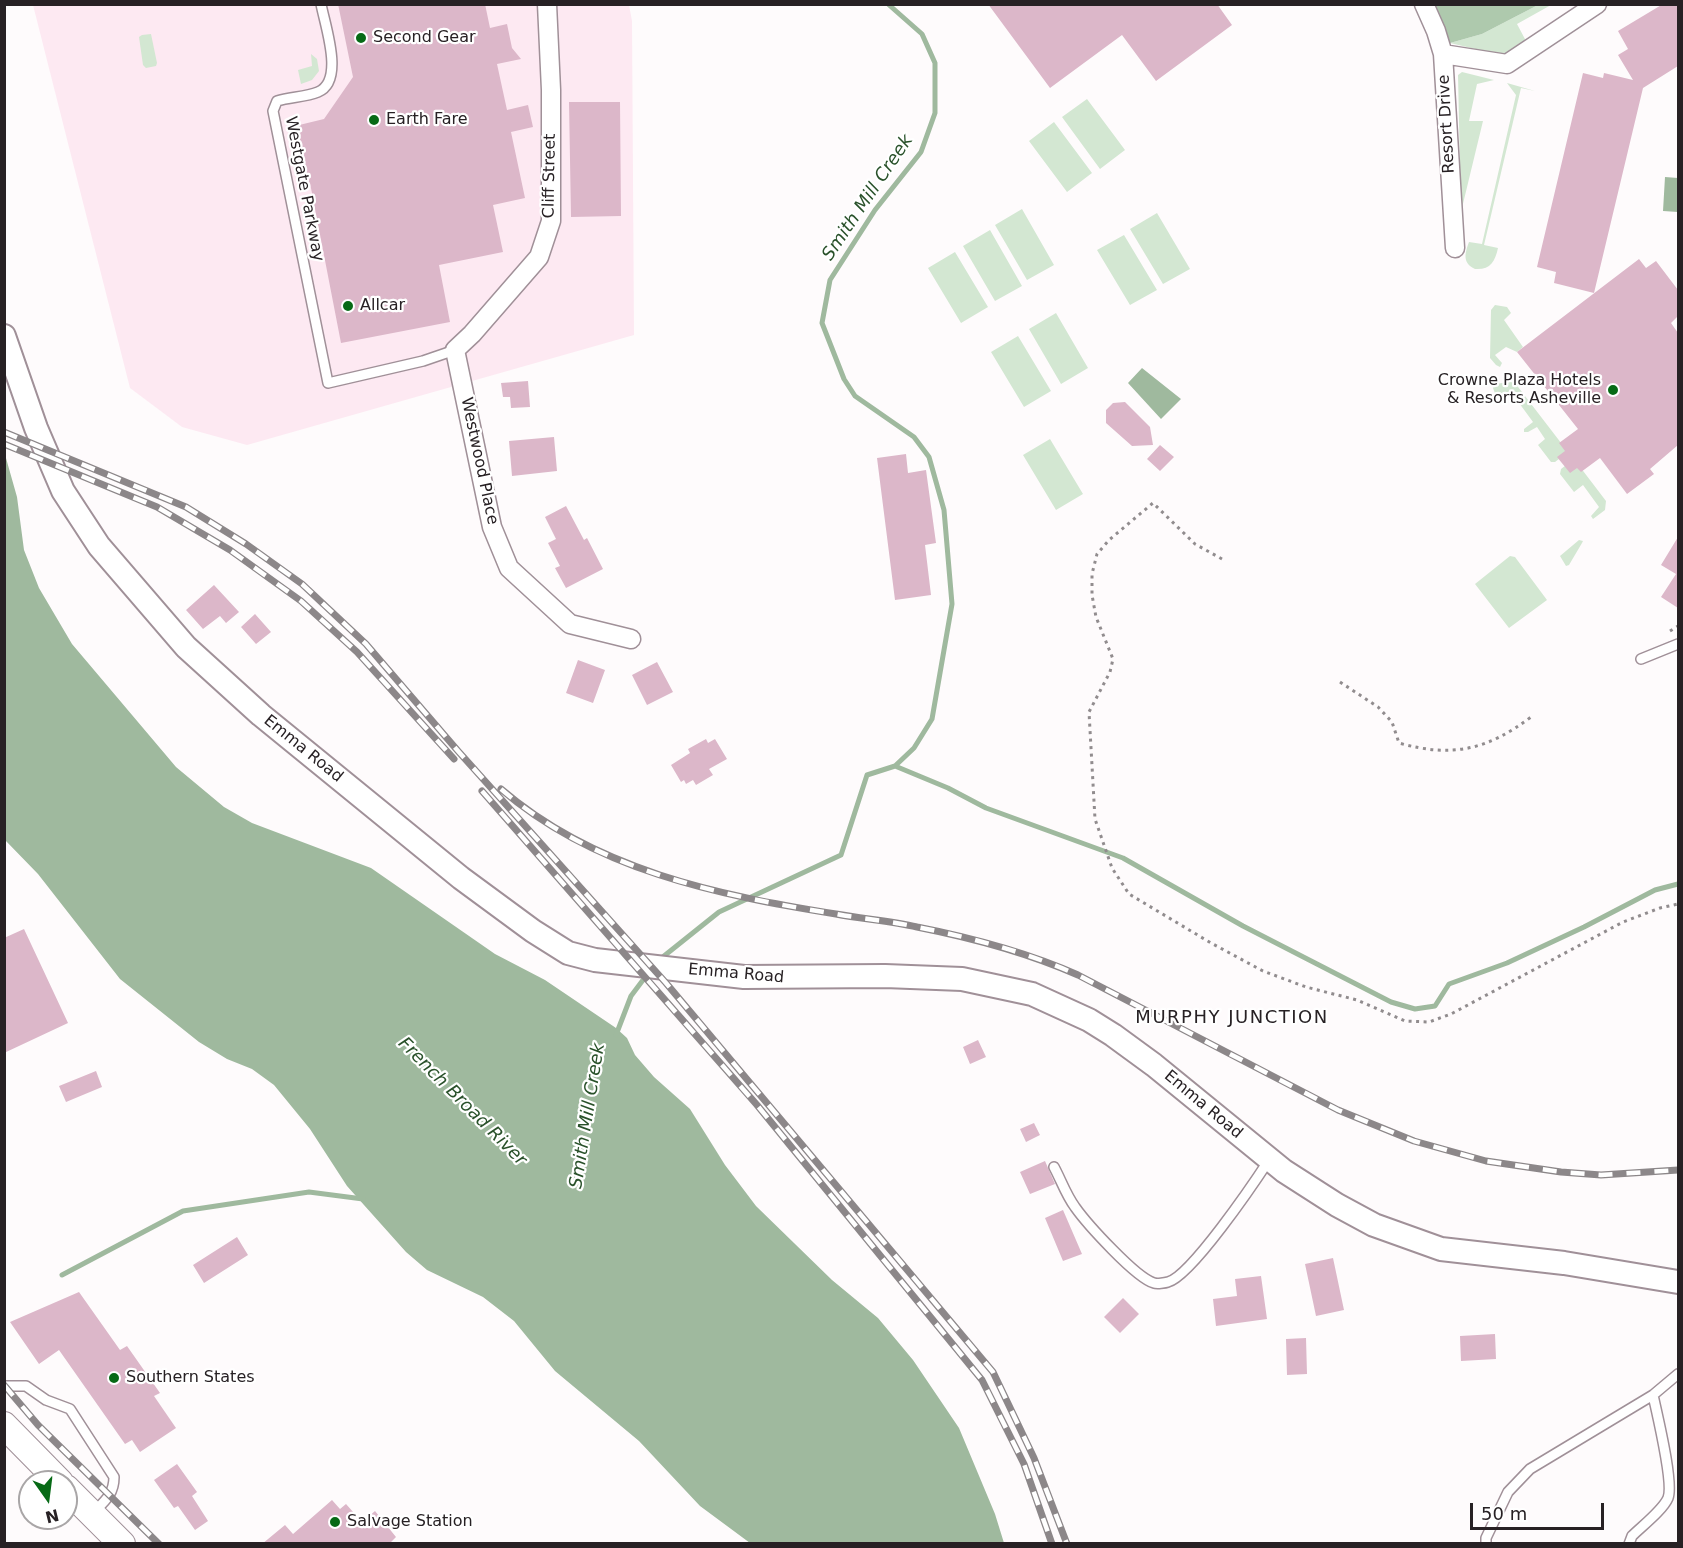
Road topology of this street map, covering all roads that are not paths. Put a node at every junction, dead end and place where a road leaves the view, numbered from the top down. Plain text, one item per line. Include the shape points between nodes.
1 (321, 4) edge
2 (548, 4) edge
3 (1424, 4) edge
4 (1597, 4) edge
5 (1443, 54) junction
6 (1455, 248) dead end
7 (4, 336) edge
8 (455, 350) junction
9 (631, 639) dead end
10 (1678, 644) edge
11 (1641, 659) dead end
12 (1269, 1160) junction
13 (1054, 1167) dead end
14 (1678, 1282) edge
15 (1678, 1374) edge
16 (4, 1386) edge
17 (1653, 1395) junction
18 (4, 1425) edge
19 (48, 1470) edge
20 (78, 1500) edge
21 (92, 1514) junction
22 (122, 1544) edge
23 (1486, 1544) edge
24 (1629, 1544) edge

1 - 8 lane, Westgate Parkway via 333,72 318,92 277,101 273,111 328,384
2 - 8 street, Cliff Street via 550,221 539,257
3 - 5 street, Resort Drive
4 - 5 street via 1507,64
5 - 6 street, Resort Drive
7 - 12 street, Emma Road via 63,491 99,546 186,647 261,715 532,931 568,953 595,960 744,977 962,979 1032,994 1113,1035
8 - 9 street, Westwood Place via 492,527 509,568 570,624
10 - 11 lane
12 - 13 lane via 1182,1274 1168,1282 1155,1283 1098,1234 1074,1206
12 - 14 street, Emma Road via 1374,1226 1441,1249 1564,1263
15 - 17 lane
16 - 21 lane via 26,1386 46,1400 70,1409 114,1477 110,1496
17 - 23 lane via 1530,1469 1508,1492
17 - 24 lane via 1668,1499
18 - 19 main road
20 - 21 main road
21 - 22 main road

